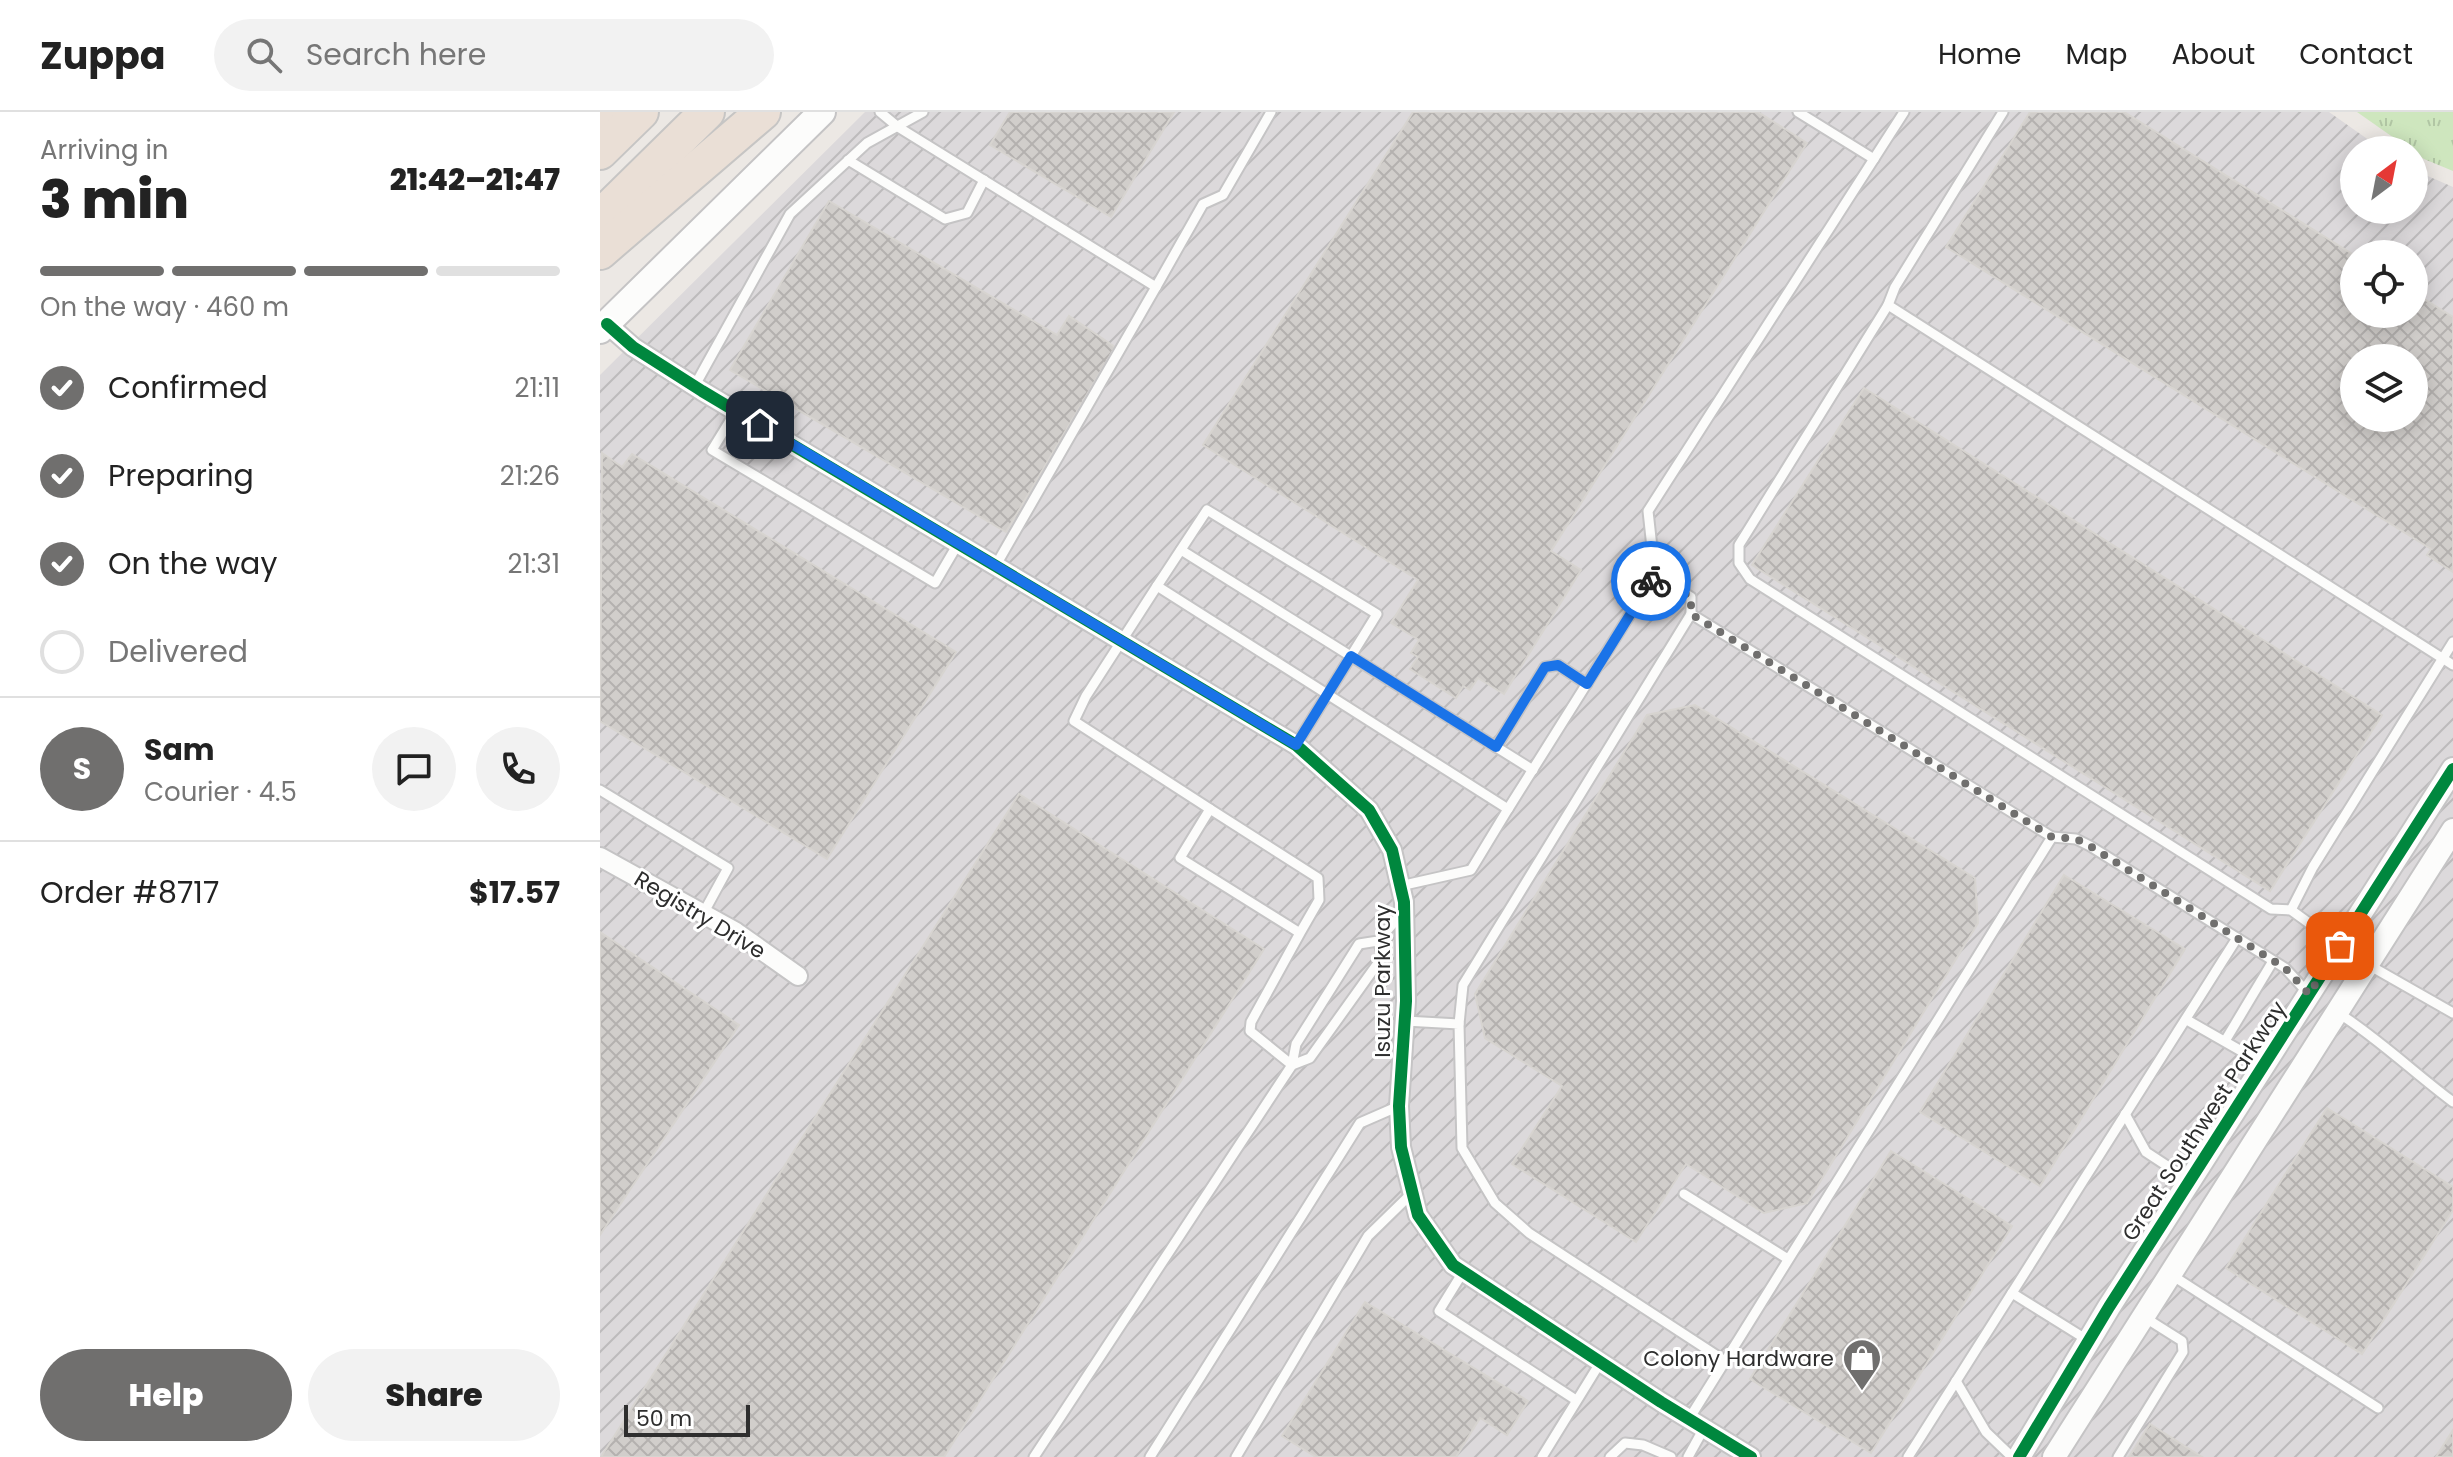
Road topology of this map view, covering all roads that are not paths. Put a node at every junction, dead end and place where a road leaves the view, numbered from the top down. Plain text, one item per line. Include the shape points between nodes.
1 (606, 112) edge
2 (641, 112) edge
3 (707, 112) edge
4 (763, 112) edge
5 (822, 112) edge
6 (880, 112) edge
7 (923, 112) edge
8 (1271, 112) edge
9 (1798, 112) edge
10 (1904, 112) edge
11 (2003, 112) edge
12 (600, 118) edge
13 (898, 127) junction
14 (600, 152) edge
15 (1874, 159) junction
16 (848, 160) junction
17 (984, 180) junction
18 (600, 217) edge
19 (600, 252) edge
20 (1156, 287) junction
21 (1888, 305) junction
22 (604, 327) edge
23 (694, 387) junction
24 (736, 411) junction
25 (959, 542) junction
26 (1181, 550) junction
27 (996, 565) junction
28 (1655, 575) junction
29 (1157, 586) junction
30 (1691, 614) junction
31 (1123, 641) junction
32 (2453, 642) edge
33 (1351, 656) junction
34 (2443, 657) junction
35 (2453, 665) edge
36 (1587, 684) junction
37 (1327, 696) junction
38 (1296, 745) junction
39 (1496, 747) junction
40 (2453, 769) edge
41 (1533, 770) junction
42 (600, 790) edge
43 (1210, 809) junction
44 (1508, 809) junction
45 (2453, 830) edge
46 (2052, 837) junction
47 (600, 857) edge
48 (1400, 886) junction
49 (1404, 910) junction
50 (2291, 910) junction
51 (704, 912) junction
52 (1300, 933) junction
53 (2237, 938) junction
54 (1378, 941) junction
55 (2340, 946) junction
56 (2273, 961) junction
57 (2367, 964) junction
58 (798, 976) dead end
59 (2309, 994) junction
60 (2337, 1012) junction
61 (2453, 1013) edge
62 (2187, 1020) junction
63 (1405, 1021) junction
64 (1459, 1024) junction
65 (2225, 1041) junction
66 (2264, 1064) junction
67 (1292, 1065) junction
68 (2453, 1102) edge
69 (1399, 1106) junction
70 (2125, 1114) junction
71 (2190, 1181) junction
72 (1411, 1194) junction
73 (1684, 1194) dead end
74 (2218, 1199) junction
75 (1788, 1259) junction
76 (1463, 1272) junction
77 (2170, 1274) junction
78 (2012, 1293) junction
79 (2143, 1316) junction
80 (2089, 1341) junction
81 (1725, 1361) junction
82 (1600, 1363) junction
83 (1956, 1381) junction
84 (1576, 1400) junction
85 (2378, 1408) dead end
86 (1696, 1424) junction
87 (1034, 1457) edge
88 (1150, 1457) edge
89 (1236, 1457) edge
90 (1542, 1457) edge
91 (1610, 1457) edge
92 (1671, 1457) edge
93 (1688, 1457) edge
94 (1751, 1457) edge
95 (1908, 1457) edge
96 (2012, 1457) edge
97 (2019, 1457) edge
98 (2054, 1457) edge
99 (2118, 1457) edge

1 - 12 highway
2 - 14 highway
3 - 18 highway
4 - 19 highway
5 - 22 main road
6 - 13 lane
7 - 13 lane
8 - 20 lane via 1223,195 1203,204
9 - 15 lane
10 - 15 lane
11 - 21 lane
13 - 16 lane
13 - 17 lane
15 - 28 lane via 1648,511
16 - 17 lane via 945,219 967,213
16 - 23 lane via 790,214
17 - 20 lane
20 - 27 lane
21 - 34 lane
21 - 50 lane via 1739,545 1739,563 1750,579 2271,909
22 - 23 street, Isuzu Parkway
23 - 24 street, Isuzu Parkway
24 - 25 street, Isuzu Parkway
24 - 25 lane via 712,450 783,494 935,583
25 - 27 street, Isuzu Parkway
26 - 29 lane
26 - 33 lane
26 - 33 lane via 1207,510 1377,614
27 - 31 street, Isuzu Parkway
28 - 30 lane via 1691,597
28 - 36 lane
29 - 31 lane
29 - 37 lane
30 - 46 lane
30 - 64 lane via 1463,985
31 - 38 street, Isuzu Parkway
31 - 43 lane via 1074,721
32 - 34 lane
33 - 37 lane
33 - 39 lane
34 - 35 lane
34 - 50 lane
36 - 39 lane via 1558,665 1545,667
36 - 41 lane
37 - 38 lane
37 - 44 lane
38 - 48 street, Isuzu Parkway via 1369,810 1392,850
39 - 41 lane
40 - 55 street, Great Southwest Parkway
41 - 44 lane
42 - 51 lane via 728,868
43 - 52 lane via 1318,878 1319,900
43 - 52 lane via 1180,858
44 - 48 lane via 1471,870
45 - 57 street
46 - 53 lane via 2090,846
46 - 75 lane
47 - 51 street, Registry Drive
48 - 49 street, Isuzu Parkway
49 - 54 lane
49 - 63 street, Isuzu Parkway
50 - 55 lane
51 - 58 street, Registry Drive
52 - 67 lane via 1250,1031
53 - 56 lane
53 - 62 lane
54 - 67 lane via 1359,944 1296,1044
54 - 67 lane via 1383,956 1310,1058
55 - 57 street
55 - 59 street, Great Southwest Parkway
56 - 59 lane
56 - 65 lane
57 - 60 street
57 - 61 lane
59 - 60 street
59 - 66 street, Great Southwest Parkway
60 - 68 lane via 2379,1039
60 - 74 street
62 - 65 lane
62 - 70 lane
63 - 64 lane
63 - 69 street, Isuzu Parkway
64 - 81 lane via 1462,1148 1495,1203 1529,1233
65 - 66 lane
66 - 71 street, Great Southwest Parkway
67 - 87 lane
69 - 72 street, Isuzu Parkway
69 - 88 lane via 1360,1123
70 - 71 lane via 2146,1152
70 - 78 lane
71 - 74 street
71 - 80 street, Great Southwest Parkway
72 - 76 street, Isuzu Parkway via 1418,1215
72 - 89 lane via 1368,1236
73 - 75 lane
74 - 77 street
75 - 81 lane
76 - 82 street, Isuzu Parkway
76 - 84 lane via 1439,1311
77 - 79 street
77 - 85 lane
78 - 80 lane
78 - 83 lane
79 - 98 street
79 - 99 lane via 2182,1341 2183,1352
80 - 97 street, Great Southwest Parkway
81 - 86 lane
82 - 84 lane
82 - 86 street, Isuzu Parkway
83 - 95 lane
83 - 96 lane via 1986,1432
84 - 90 lane
86 - 93 lane
86 - 94 street, Isuzu Parkway
91 - 92 lane via 1625,1443

